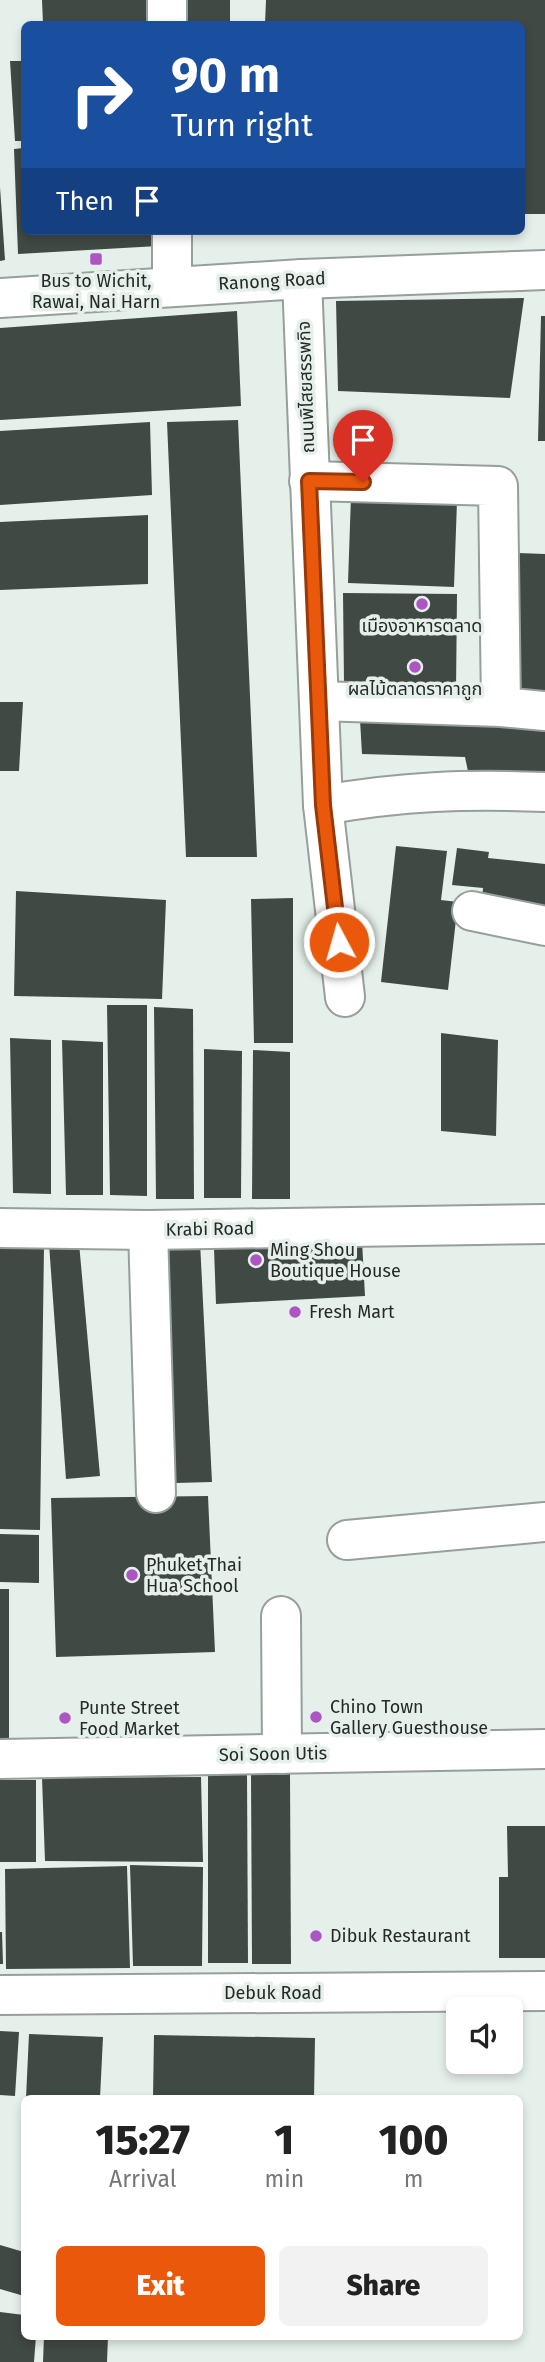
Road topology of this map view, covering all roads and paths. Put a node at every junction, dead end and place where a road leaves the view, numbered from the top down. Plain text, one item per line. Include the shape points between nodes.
1 (167, 0) edge
2 (167, 21) edge
3 (172, 235) edge
4 (545, 270) edge
5 (302, 279) junction
6 (172, 287) junction
7 (0, 298) edge
8 (309, 481) junction
9 (319, 701) junction
10 (501, 707) junction
11 (545, 711) edge
12 (545, 792) edge
13 (323, 805) junction
14 (472, 911) dead end
15 (545, 926) edge
16 (345, 997) dead end
17 (545, 1224) edge
18 (0, 1227) edge
19 (148, 1230) junction
20 (156, 1493) dead end
21 (545, 1522) edge
22 (347, 1540) dead end
23 (281, 1616) dead end
24 (545, 1749) edge
25 (282, 1754) junction
26 (0, 1759) edge
27 (545, 1991) edge
28 (0, 1995) edge

1 - 2 street
3 - 6 street
4 - 5 street, Ranong Road
5 - 6 street, Ranong Road
5 - 8 street, ถนนพิไสยสรรพกิจ
6 - 7 street, Ranong Road
8 - 9 street, ถนนพิไสยสรรพกิจ
8 - 10 street via 498,486
9 - 10 street
9 - 13 street, ถนนพิไสยสรรพกิจ
10 - 11 street
12 - 13 street via 462,788
13 - 16 street, ถนนพิไสยสรรพกิจ
14 - 15 street
17 - 19 street, Krabi Road
18 - 19 street, Krabi Road
19 - 20 street
21 - 22 street
23 - 25 street
24 - 25 street, Soi Soon Utis
25 - 26 street, Soi Soon Utis
27 - 28 street, Debuk Road

